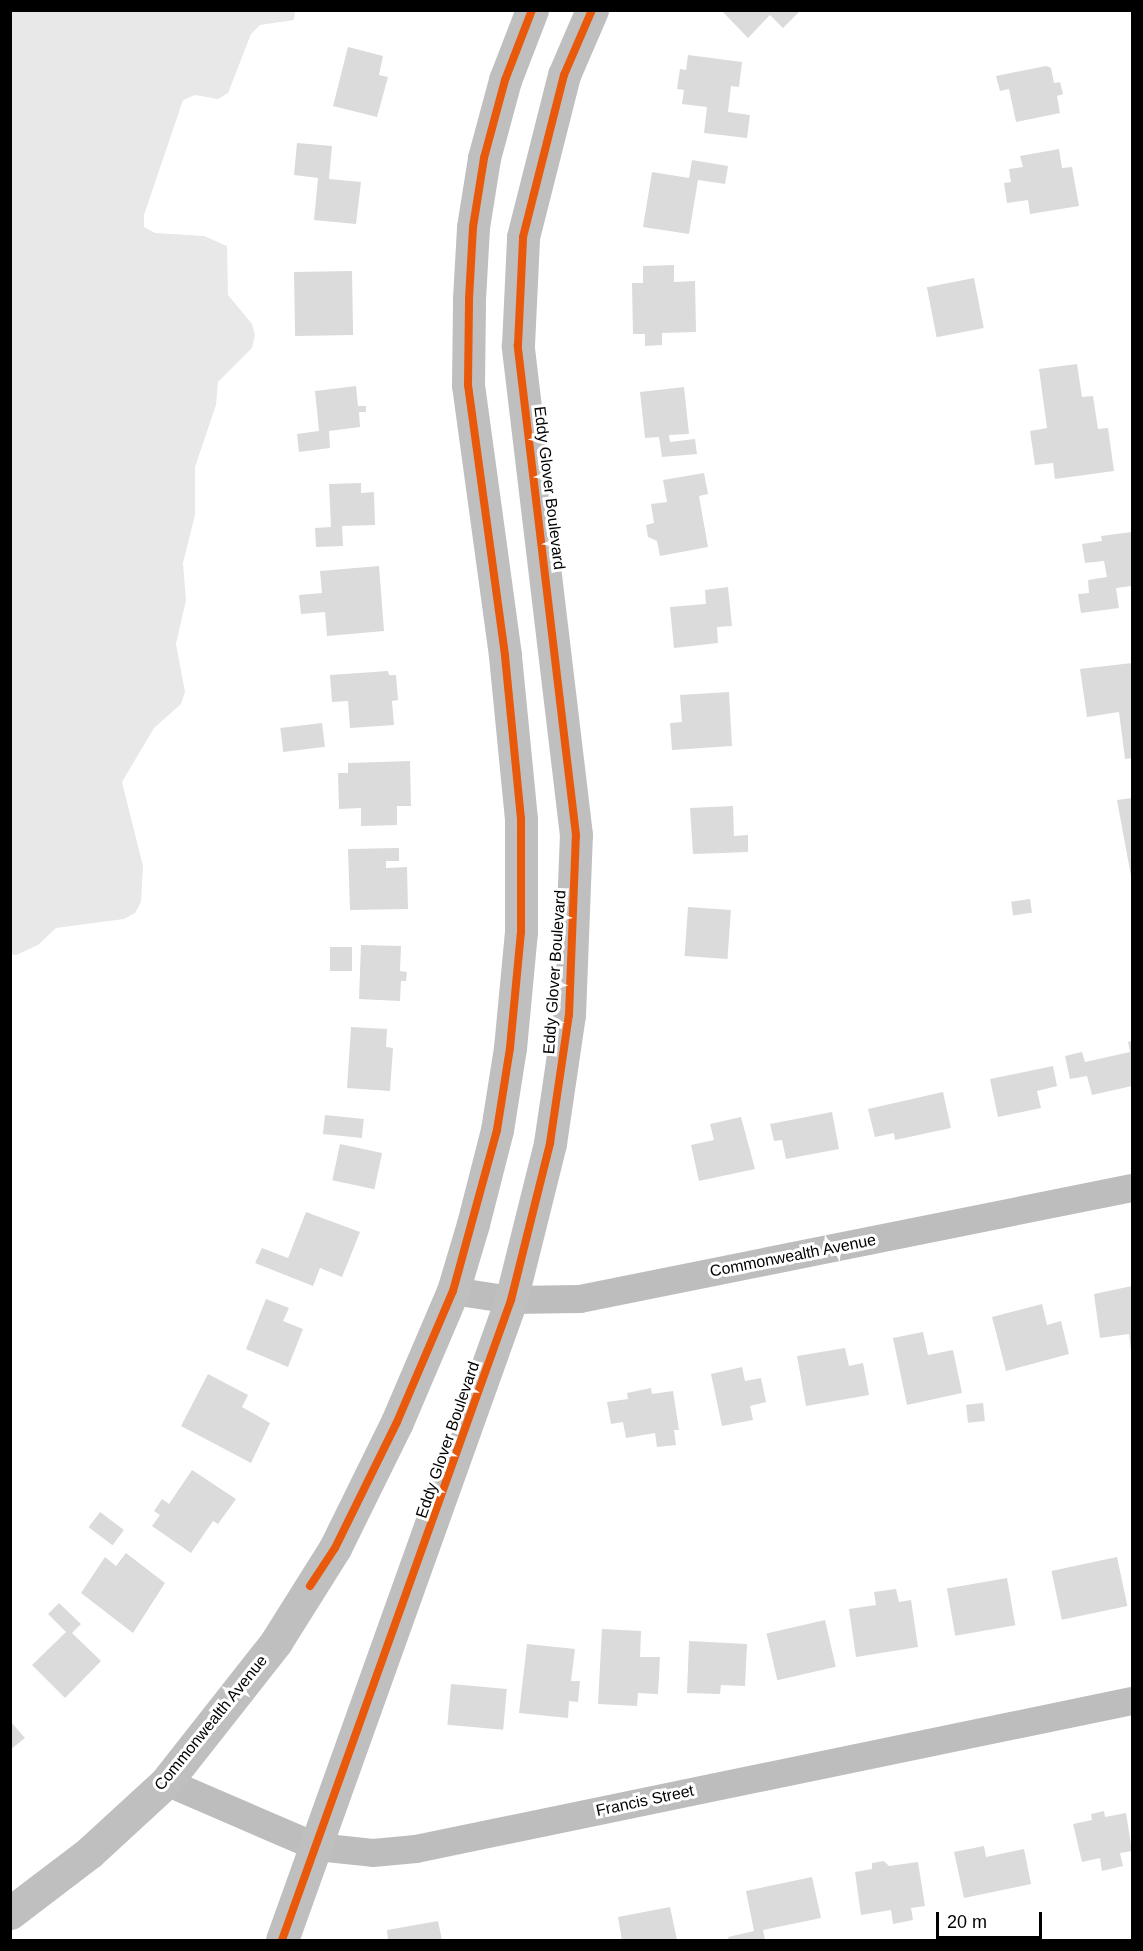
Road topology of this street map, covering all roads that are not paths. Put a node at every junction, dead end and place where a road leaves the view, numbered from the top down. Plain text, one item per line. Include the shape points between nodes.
1 (532, 10) edge
2 (592, 10) edge
3 (563, 704) junction
4 (510, 709) junction
5 (1132, 1188) edge
6 (453, 1291) junction
7 (511, 1300) junction
8 (1132, 1701) edge
9 (166, 1782) junction
10 (318, 1847) junction
11 (10, 1913) edge
12 (282, 1941) edge

1 - 4 street via 505,80 484,158 473,227 469,299 468,385
2 - 3 street, Eddy Glover Boulevard via 564,75 523,237 518,345
3 - 4 street
3 - 7 street, Eddy Glover Boulevard via 576,835 569,1015 550,1143
4 - 6 street via 521,819 521,932 510,1048 497,1130
5 - 7 street, Commonwealth Avenue via 580,1299
6 - 7 street, Commonwealth Avenue
6 - 9 street, Commonwealth Avenue via 397,1422 335,1548 276,1642
7 - 10 street, Eddy Glover Boulevard
8 - 10 street, Francis Street via 416,1849 373,1853
9 - 10 street, Francis Street
9 - 11 street, Commonwealth Avenue via 90,1852
10 - 12 street, Eddy Glover Boulevard

